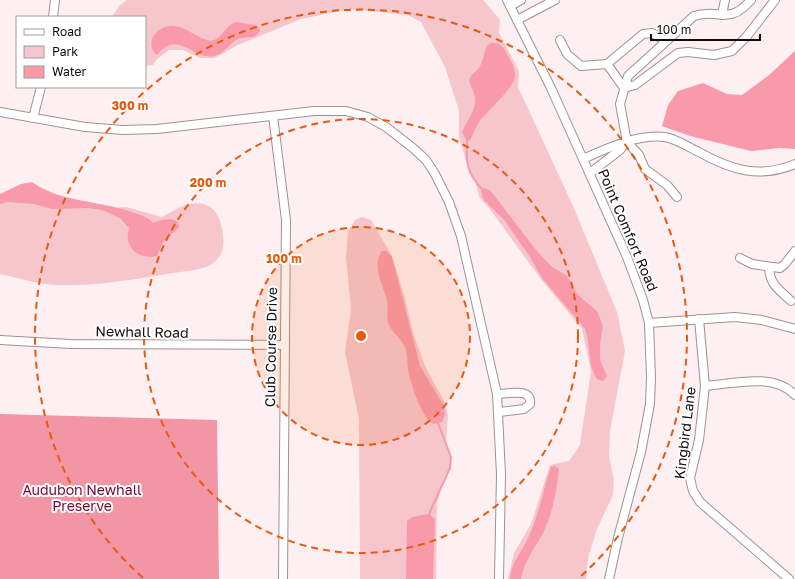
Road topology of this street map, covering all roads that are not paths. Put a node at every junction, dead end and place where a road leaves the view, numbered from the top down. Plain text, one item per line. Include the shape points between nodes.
1 (55, 0) edge
2 (521, 0) edge
3 (533, 0) edge
4 (555, 0) edge
5 (725, 0) edge
6 (751, 0) edge
7 (776, 0) edge
8 (509, 3) edge
9 (536, 8) junction
10 (53, 16) edge
11 (722, 16) junction
12 (516, 20) junction
13 (560, 40) dead end
14 (666, 41) junction
15 (607, 64) junction
16 (41, 88) edge
17 (624, 88) junction
18 (0, 112) edge
19 (273, 116) junction
20 (33, 118) junction
21 (626, 142) junction
22 (583, 159) junction
23 (795, 164) edge
24 (590, 173) junction
25 (677, 197) dead end
26 (795, 251) edge
27 (740, 258) dead end
28 (769, 267) junction
29 (791, 301) dead end
30 (699, 320) junction
31 (649, 323) junction
32 (795, 329) edge
33 (0, 340) edge
34 (283, 345) junction
35 (705, 386) junction
36 (497, 394) junction
37 (795, 395) edge
38 (499, 412) junction
39 (283, 579) edge
40 (499, 579) edge
41 (609, 579) edge
42 (788, 579) edge

1 - 10 street
2 - 8 street
3 - 9 street
4 - 9 street
5 - 11 street
6 - 11 street via 740,11
7 - 17 street via 732,51 714,55 678,53 635,85
8 - 12 street, Point Comfort Road
9 - 12 street
11 - 14 street via 694,16
12 - 22 street, Point Comfort Road via 551,88
13 - 15 street via 567,54 581,66
14 - 15 street via 652,33 643,34
14 - 17 street via 631,71
15 - 17 street
16 - 20 street
17 - 21 street via 620,104
18 - 20 street
19 - 20 street via 157,130 85,127
19 - 34 street, Club Course Drive via 286,220
19 - 36 street via 314,111 346,111 368,117 386,127 426,160 436,174 449,202 461,236
21 - 22 street
21 - 23 street via 665,138 686,145 720,164 742,170 761,172
21 - 24 street via 620,150
21 - 25 street via 639,155 645,169 667,185
22 - 24 street, Point Comfort Road
24 - 31 street, Point Comfort Road via 627,257
26 - 28 street via 780,268
27 - 28 street via 752,264
28 - 29 street via 774,286
30 - 31 street
30 - 32 street via 744,317
30 - 35 street, Kingbird Lane
31 - 41 street, Point Comfort Road via 650,404 641,452
33 - 34 street, Newhall Road via 71,344
34 - 39 street, Club Course Drive
35 - 37 street via 765,381 789,389
35 - 42 street, Kingbird Lane via 690,478 693,491 700,502
36 - 38 street
36 - 38 street via 524,392 531,400 528,407
38 - 40 street

